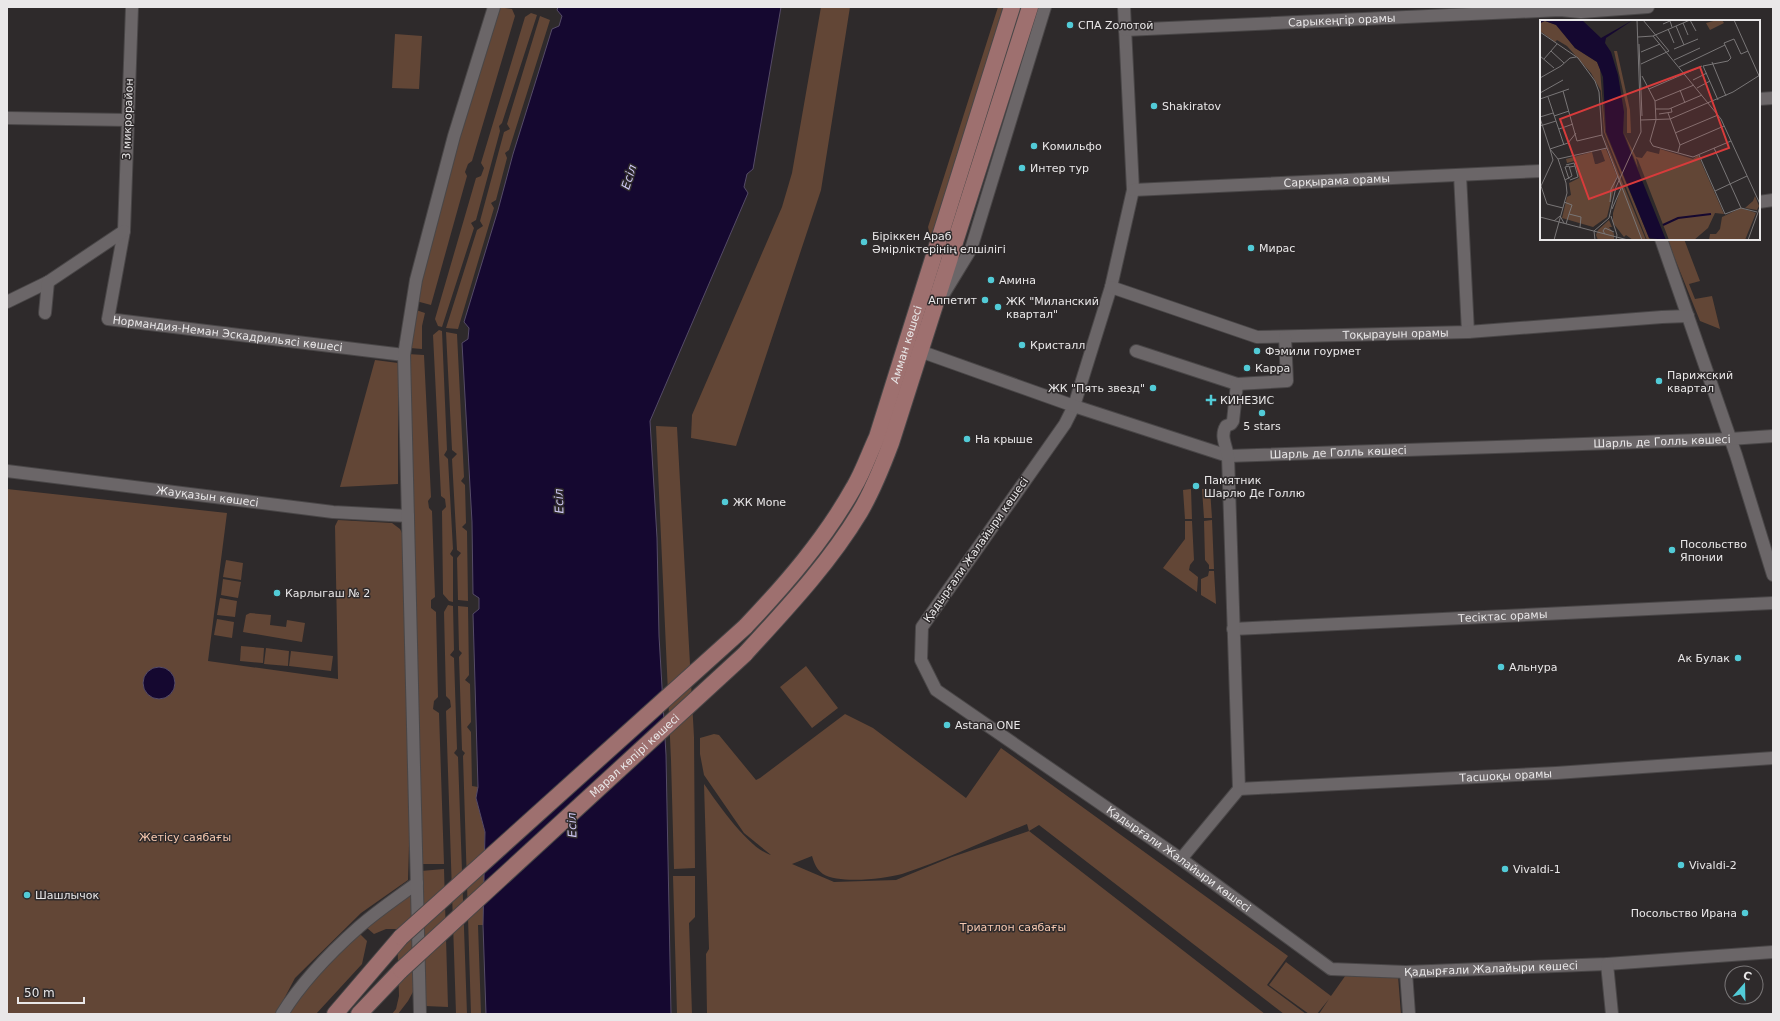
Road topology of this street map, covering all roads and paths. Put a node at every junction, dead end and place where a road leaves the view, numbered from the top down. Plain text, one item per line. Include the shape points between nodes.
1 (132, 7) edge
2 (494, 7) edge
3 (1012, 7) edge
4 (1030, 7) edge
5 (1046, 7) edge
6 (1124, 7) edge
7 (1648, 7) edge
8 (1582, 13) edge
9 (1125, 30) junction
10 (1773, 98) edge
11 (1760, 99) edge
12 (7, 118) edge
13 (128, 120) junction
14 (1540, 171) edge
15 (1460, 175) junction
16 (1133, 190) junction
17 (1773, 200) edge
18 (1760, 202) edge
19 (124, 231) junction
20 (1661, 240) edge
21 (48, 282) junction
22 (1111, 287) junction
23 (7, 302) edge
24 (45, 312) dead end
25 (932, 313) junction
26 (1688, 316) junction
27 (1468, 332) junction
28 (1285, 337) junction
29 (905, 346) junction
30 (1136, 351) dead end
31 (920, 352) junction
32 (404, 355) junction
33 (1237, 384) junction
34 (1074, 406) junction
35 (1773, 436) edge
36 (1730, 439) junction
37 (1228, 456) junction
38 (7, 471) edge
39 (408, 516) junction
40 (1773, 575) edge
41 (1773, 603) edge
42 (745, 627) joint
43 (1233, 629) junction
44 (745, 654) joint
45 (1773, 758) edge
46 (1239, 789) junction
47 (1180, 859) junction
48 (417, 882) junction
49 (1773, 952) edge
50 (1607, 964) junction
51 (1406, 972) junction
52 (417, 1012) edge
53 (282, 1014) edge
54 (334, 1014) edge
55 (359, 1014) edge
56 (1410, 1014) edge
57 (1612, 1014) edge

1 - 13 street, 3 микрорайон
2 - 32 street via 454,136 418,272
3 - 29 main road, Амман көшесі
4 - 25 main road, Амман көшесі
5 - 25 street, Амман көшесі via 970,249
6 - 9 street, Қадырғали Жалайыри көшесі
7 - 8 street, Сарыкеңгір орамы
8 - 9 street, Сарыкеңгір орамы via 1560,10
9 - 16 street, Қадырғали Жалайыри көшесі
10 - 11 street
12 - 13 street
13 - 19 street, 3 микрорайон
14 - 15 street, Сарқырама орамы
15 - 16 street, Сарқырама орамы
15 - 27 street
16 - 22 street, Қадырғали Жалайыри көшесі
17 - 18 street
19 - 21 street
19 - 32 street, Нормандия-Неман Эскадрильясі көшесі via 108,319
20 - 26 street
21 - 23 street
21 - 24 street
22 - 28 street, Тоқырауын орамы via 1257,337
22 - 34 street, Қадырғали Жалайыри көшесі
25 - 31 main road, Амман көшесі
26 - 27 street, Тоқырауын орамы
26 - 36 street
27 - 28 street, Тоқырауын орамы
28 - 33 street via 1287,381
29 - 31 street, Шарль де Голль көшесі
29 - 42 main road, Амман көшесі via 876,437 854,487 800,567
30 - 33 street
31 - 34 street, Шарль де Голль көшесі
31 - 44 main road, Амман көшесі via 884,462 860,512 816,574
32 - 39 street
33 - 37 street via 1233,421 1222,431
34 - 37 street, Шарль де Голль көшесі
34 - 47 street, Қадырғали Жалайыри көшесі via 1065,424 922,627 921,660 936,690
35 - 36 street, Шарль де Голль көшесі
36 - 37 street, Шарль де Голль көшесі
36 - 40 street
37 - 43 street
38 - 39 street, Жауқазын көшесі via 333,512
39 - 48 street
41 - 43 street, Тесіктас орамы
42 - 54 main road, Марал көпірі көшесі, bridge via 401,937
43 - 46 street
44 - 55 main road, Марал көпірі көшесі, bridge via 401,970
45 - 46 street, Тасшоқы орамы via 1556,774
46 - 47 street
47 - 51 street, Қадырғали Жалайыри көшесі via 1331,969
48 - 52 street
48 - 53 street via 359,927 317,970
49 - 50 street, Қадырғали Жалайыри көшесі
50 - 51 street, Қадырғали Жалайыри көшесі
50 - 57 street
51 - 56 street

